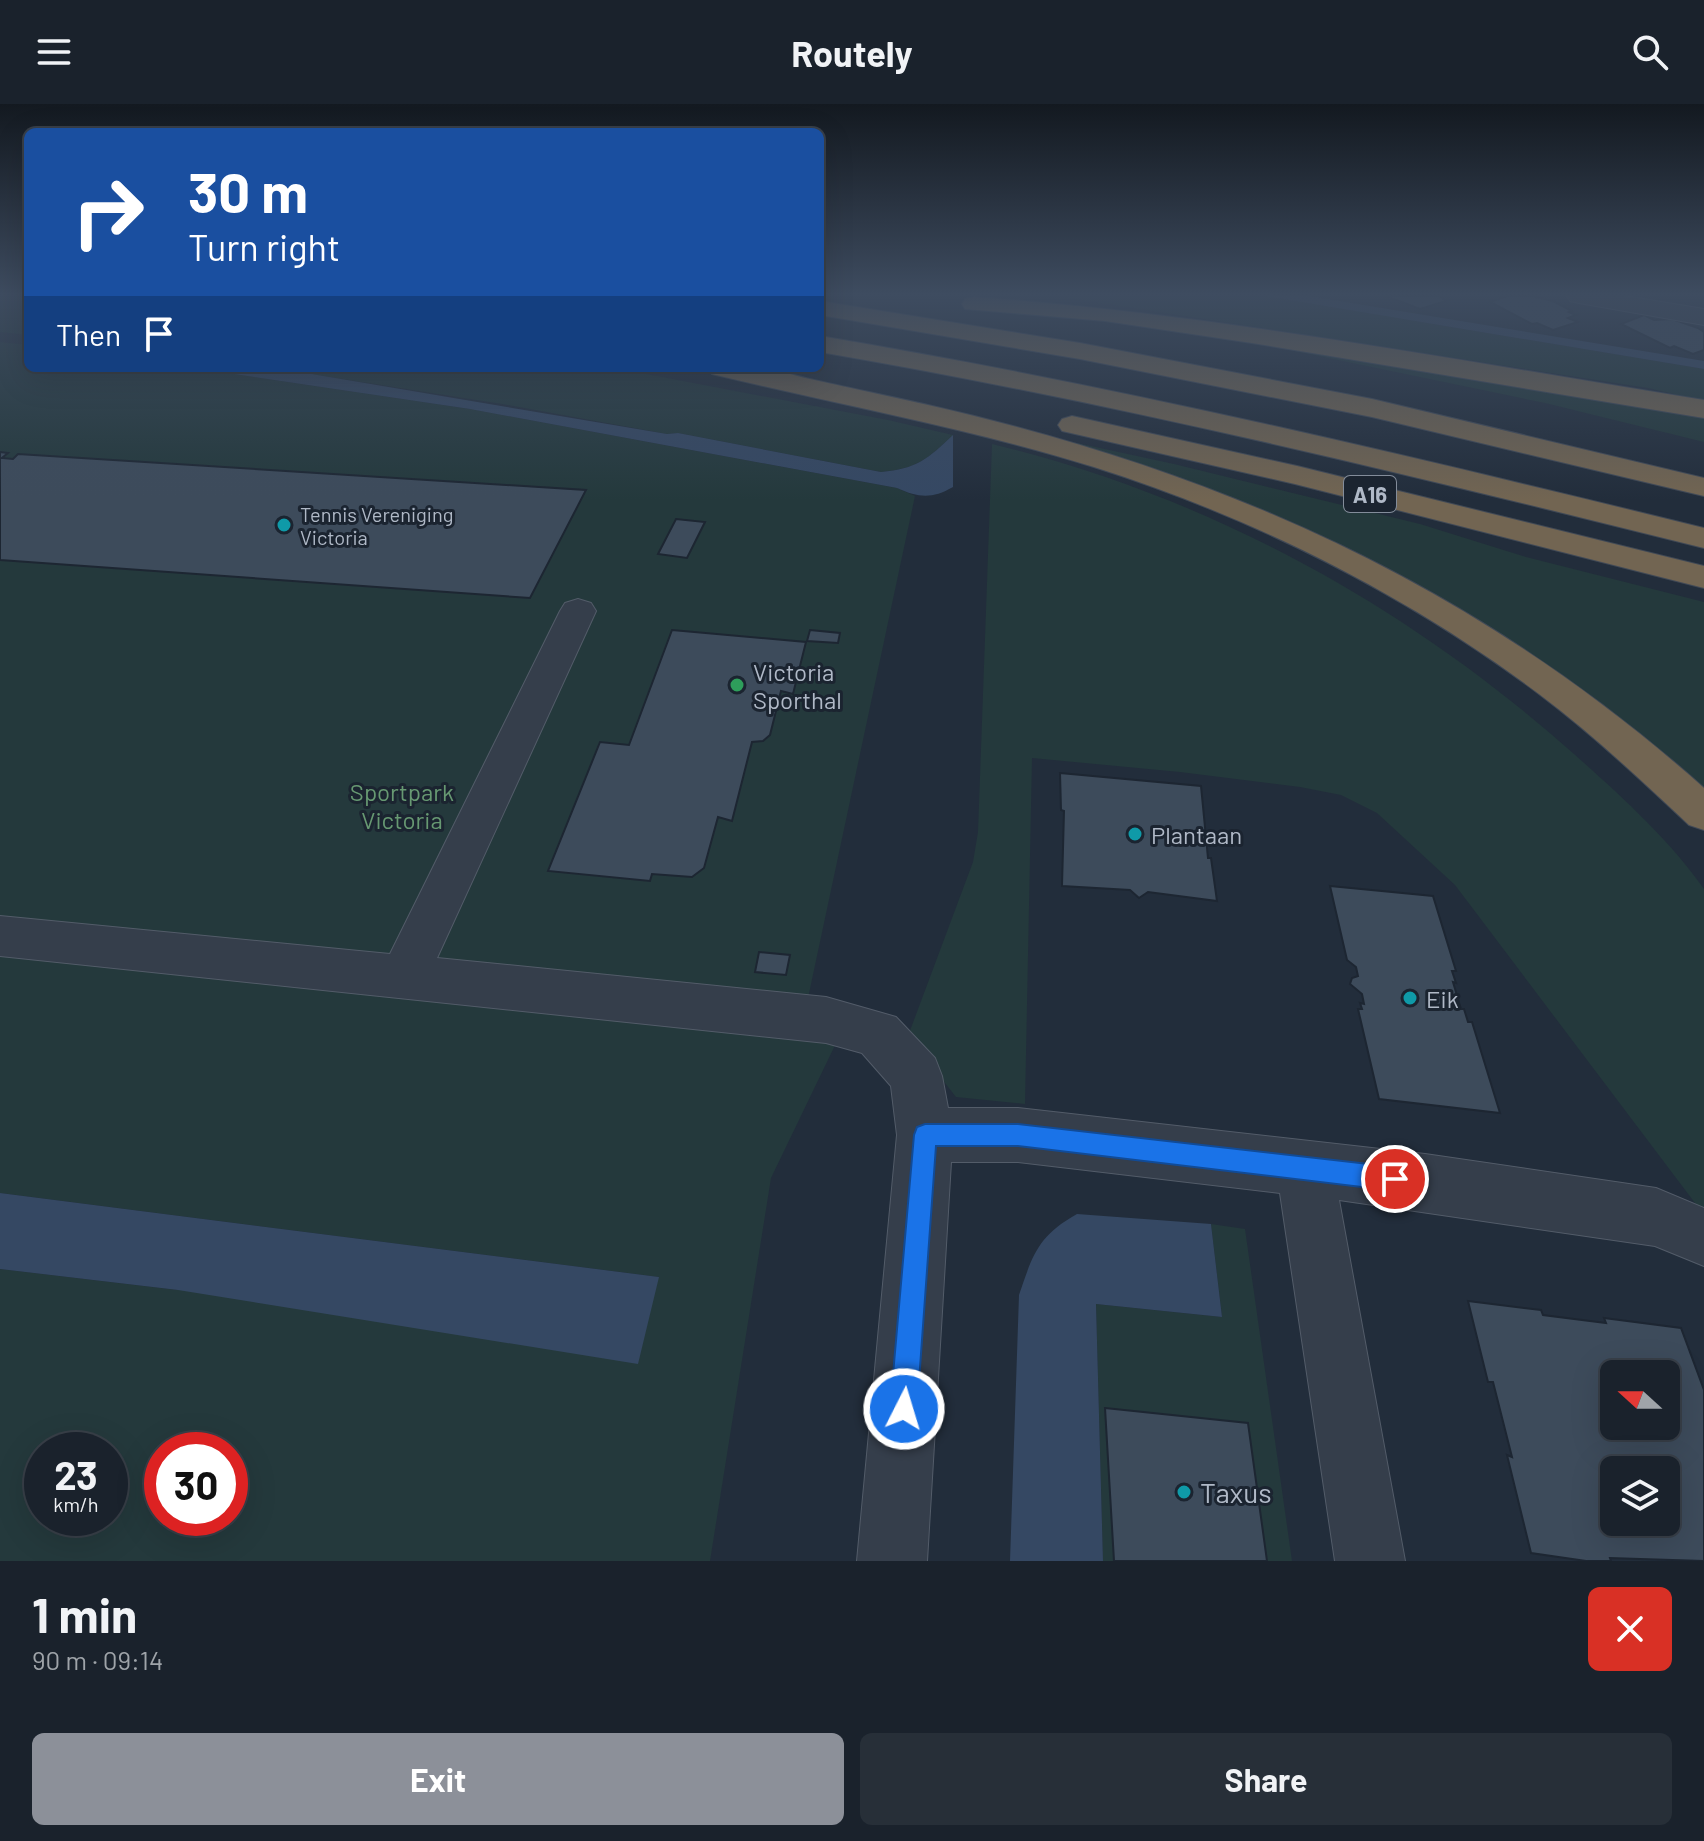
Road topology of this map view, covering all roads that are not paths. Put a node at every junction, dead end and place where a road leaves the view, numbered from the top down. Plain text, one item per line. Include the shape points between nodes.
1 (939, 364) edge
2 (1200, 364) edge
3 (1274, 364) edge
4 (1431, 364) edge
5 (744, 372) edge
6 (776, 372) edge
7 (1412, 388) dead end
8 (928, 406) junction
9 (1704, 409) edge
10 (1035, 429) junction
11 (1704, 487) edge
12 (1704, 538) edge
13 (1704, 577) edge
14 (578, 611) dead end
15 (1704, 813) edge
16 (0, 936) edge
17 (404, 976) junction
18 (925, 1135) junction
19 (1305, 1169) junction
20 (1704, 1237) edge
21 (892, 1561) edge
22 (1370, 1561) edge

1 - 12 highway, A16 via 1359,452
2 - 11 highway
3 - 7 highway
4 - 9 highway
5 - 8 highway, A16
6 - 8 highway, A16
8 - 10 highway, A16
10 - 13 highway, A16 via 1297,475
10 - 15 highway, A16 via 1210,499 1394,586 1544,679 1629,744
14 - 17 street
16 - 17 street
17 - 18 street via 826,1020 878,1034 916,1076
18 - 19 street via 1018,1135
18 - 21 street
19 - 20 street via 1656,1217
19 - 22 street

